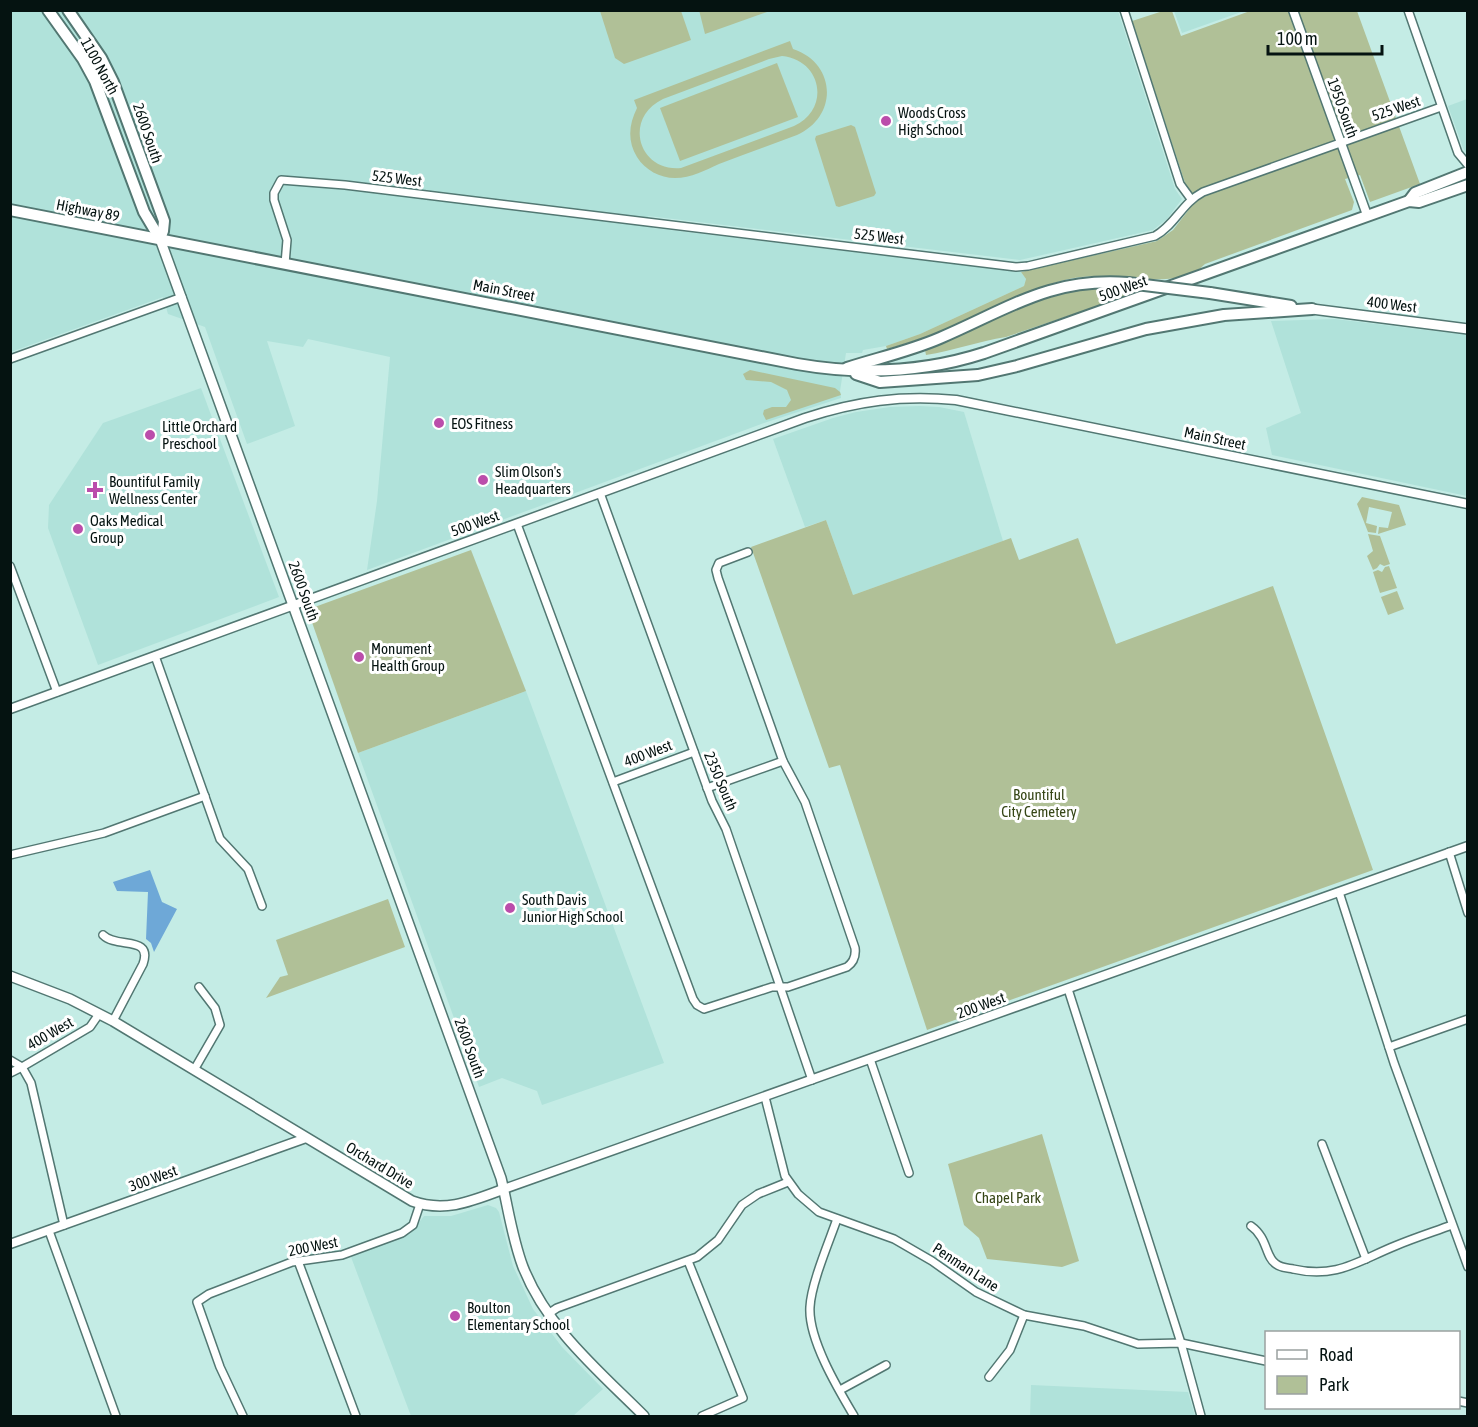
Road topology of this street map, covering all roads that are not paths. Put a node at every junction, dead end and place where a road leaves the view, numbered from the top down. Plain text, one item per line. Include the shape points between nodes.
1 (48, 10) edge
2 (68, 10) edge
3 (1124, 10) edge
4 (1293, 10) edge
5 (1408, 10) edge
6 (1441, 107) junction
7 (1340, 142) junction
8 (1467, 165) edge
9 (1467, 172) edge
10 (1467, 185) edge
11 (1191, 200) junction
12 (1409, 201) junction
13 (10, 210) edge
14 (1367, 215) junction
15 (160, 239) junction
16 (285, 264) junction
17 (182, 297) junction
18 (1312, 309) junction
19 (1467, 329) edge
20 (10, 359) edge
21 (842, 370) junction
22 (956, 400) joint
23 (600, 493) junction
24 (1467, 504) edge
25 (517, 524) junction
26 (748, 552) dead end
27 (10, 566) edge
28 (293, 606) junction
29 (155, 656) junction
30 (57, 692) junction
31 (10, 709) edge
32 (694, 752) junction
33 (783, 761) junction
34 (613, 782) junction
35 (707, 788) junction
36 (205, 796) junction
37 (1467, 846) edge
38 (1449, 852) junction
39 (10, 855) edge
40 (1340, 892) junction
41 (262, 906) dead end
42 (1467, 913) edge
43 (103, 935) dead end
44 (10, 976) edge
45 (199, 987) dead end
46 (780, 987) junction
47 (1068, 989) junction
48 (99, 1014) junction
49 (1467, 1018) edge
50 (113, 1022) junction
51 (1389, 1047) junction
52 (870, 1059) junction
53 (10, 1060) edge
54 (22, 1066) junction
55 (194, 1070) junction
56 (10, 1073) edge
57 (812, 1080) junction
58 (765, 1097) junction
59 (306, 1138) junction
60 (1322, 1144) dead end
61 (909, 1173) dead end
62 (788, 1182) junction
63 (504, 1190) junction
64 (420, 1204) junction
65 (837, 1219) junction
66 (64, 1225) junction
67 (1452, 1225) junction
68 (1251, 1226) dead end
69 (49, 1231) junction
70 (10, 1244) edge
71 (1463, 1244) edge
72 (1366, 1260) junction
73 (298, 1261) junction
74 (688, 1261) junction
75 (1467, 1267) edge
76 (548, 1314) junction
77 (1024, 1315) junction
78 (1181, 1343) junction
79 (1265, 1361) edge
80 (886, 1365) dead end
81 (989, 1377) dead end
82 (840, 1390) junction
83 (116, 1416) edge
84 (243, 1416) edge
85 (356, 1416) edge
86 (644, 1416) edge
87 (702, 1416) edge
88 (854, 1416) edge
89 (1201, 1416) edge

1 - 15 main road, 1100 North via 95,81 144,212
2 - 15 main road, 2600 South via 101,58 118,93 164,220
3 - 11 street via 1180,184
4 - 7 street, 1950 South
5 - 6 street
6 - 7 street, 525 West
6 - 8 street via 1458,153
7 - 11 street, 525 West via 1208,190
7 - 14 street, 1950 South
9 - 12 main road, 500 West via 1415,193
10 - 12 main road, 500 West via 1419,202
11 - 16 street, 525 West via 1171,225 1155,236 1017,267 281,180 274,200 286,240
12 - 14 main road, 500 West
13 - 15 main road, Highway 89
14 - 21 main road, 500 West via 966,359 906,370
15 - 16 main road, Main Street
15 - 17 main road, 2600 South
16 - 21 main road, Main Street
17 - 20 street
17 - 28 main road, 2600 South
18 - 19 main road, 400 West
18 - 21 main road via 1224,315 1146,329 978,375 880,382
18 - 21 main road, bridge via 1128,283 1082,283 1040,293 940,338
22 - 23 street, 500 West via 879,400 841,407
22 - 24 street, Main Street
23 - 25 street, 500 West
23 - 32 street, 2350 South
25 - 28 street, 500 West
25 - 34 street
26 - 33 street via 717,566 718,578
27 - 30 street
28 - 29 street, 500 West
28 - 63 main road, 2600 South
29 - 30 street, 500 West
29 - 36 street
30 - 31 street, 500 West
32 - 34 street, 400 West
32 - 35 street, 2350 South
33 - 35 street
33 - 46 street via 805,802 855,948 855,959 847,967
34 - 46 street via 693,999 700,1008
35 - 46 street, 2350 South via 724,824
36 - 39 street via 104,833
36 - 41 street via 220,839 248,869
37 - 38 street, 200 West
38 - 40 street, 200 West
38 - 42 street
40 - 47 street, 200 West
40 - 51 street
43 - 50 street via 111,942 138,945 145,954
44 - 48 main road, Orchard Drive
45 - 55 street via 215,1008 220,1025
46 - 57 street, 2350 South
47 - 52 street, 200 West
47 - 78 street
48 - 50 main road, Orchard Drive
48 - 54 street, 400 West via 90,1027
49 - 51 street
50 - 55 main road, Orchard Drive
51 - 67 street
52 - 57 street, 200 West
52 - 61 street
53 - 54 street, 400 West
54 - 56 street
54 - 66 street via 32,1087
55 - 59 main road, Orchard Drive
57 - 58 street, 200 West
58 - 62 street, Penman Lane
58 - 63 street, 200 West
59 - 64 main road, Orchard Drive
59 - 66 street, 300 West
60 - 72 street
62 - 65 street, Penman Lane via 811,1207
62 - 74 street via 742,1205 718,1240
63 - 64 main road, Orchard Drive via 454,1206
63 - 76 main road via 518,1252
64 - 73 street, 200 West via 413,1225 402,1233 342,1255
65 - 77 street, Penman Lane via 894,1239 986,1298
65 - 82 street via 812,1295 810,1313 815,1339
66 - 69 street, 300 West
67 - 71 street
67 - 72 street
68 - 72 street via 1261,1234 1271,1259 1279,1266 1322,1273
69 - 70 street, 300 West
69 - 83 street
71 - 75 street
73 - 84 street, 200 West via 197,1302
73 - 85 street
74 - 76 street
74 - 87 street via 743,1398
76 - 86 main road
77 - 78 street, Penman Lane via 1084,1326 1138,1344
77 - 81 street via 1010,1350
78 - 79 street, Penman Lane
78 - 89 street
80 - 82 street
82 - 88 street

